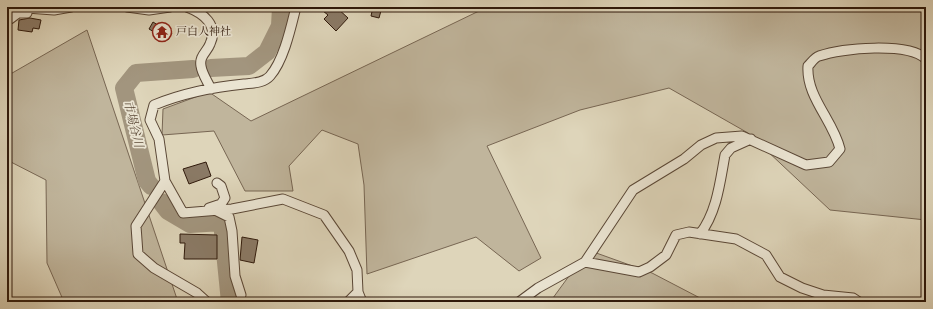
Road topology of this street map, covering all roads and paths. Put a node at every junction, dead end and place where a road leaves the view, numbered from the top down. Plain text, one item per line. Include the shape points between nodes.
1 (13, 7) edge
2 (71, 7) edge
3 (127, 7) edge
4 (170, 7) edge
5 (187, 7) edge
6 (296, 7) edge
7 (36, 10) junction
8 (10, 19) dead end
9 (926, 59) edge
10 (211, 89) junction
11 (750, 139) junction
12 (165, 181) junction
13 (218, 183) dead end
14 (216, 210) junction
15 (195, 212) junction
16 (700, 234) junction
17 (585, 262) junction
18 (358, 292) junction
19 (241, 295) dead end
20 (207, 302) edge
21 (348, 302) edge
22 (362, 302) edge
23 (519, 302) edge
24 (859, 302) edge

1 - 7 street
2 - 7 street
3 - 4 street via 149,10
5 - 10 street via 200,12 210,22 213,36 210,46 202,55 200,66
6 - 10 street via 288,39 270,77 260,82
7 - 8 street via 18,13
9 - 11 street via 912,51 897,48 855,50 818,56 808,66 807,75 815,97 838,139 840,149 829,162 806,165
10 - 12 street via 176,96 154,105 150,120 159,138
11 - 16 street via 736,145 724,155 714,211
11 - 17 street via 742,136 716,138 701,145 684,159 633,190
12 - 15 street via 183,213
12 - 20 street via 136,226 138,254 154,268
13 - 15 street via 225,198 221,204
14 - 15 street
14 - 18 street via 283,199 324,215 349,251 356,270
14 - 19 street via 229,216 234,276
16 - 17 street via 689,232 676,235 666,255 639,272
16 - 24 street via 736,239 766,255 780,277 802,288 853,298
17 - 23 street via 538,288
18 - 21 street
18 - 22 street

